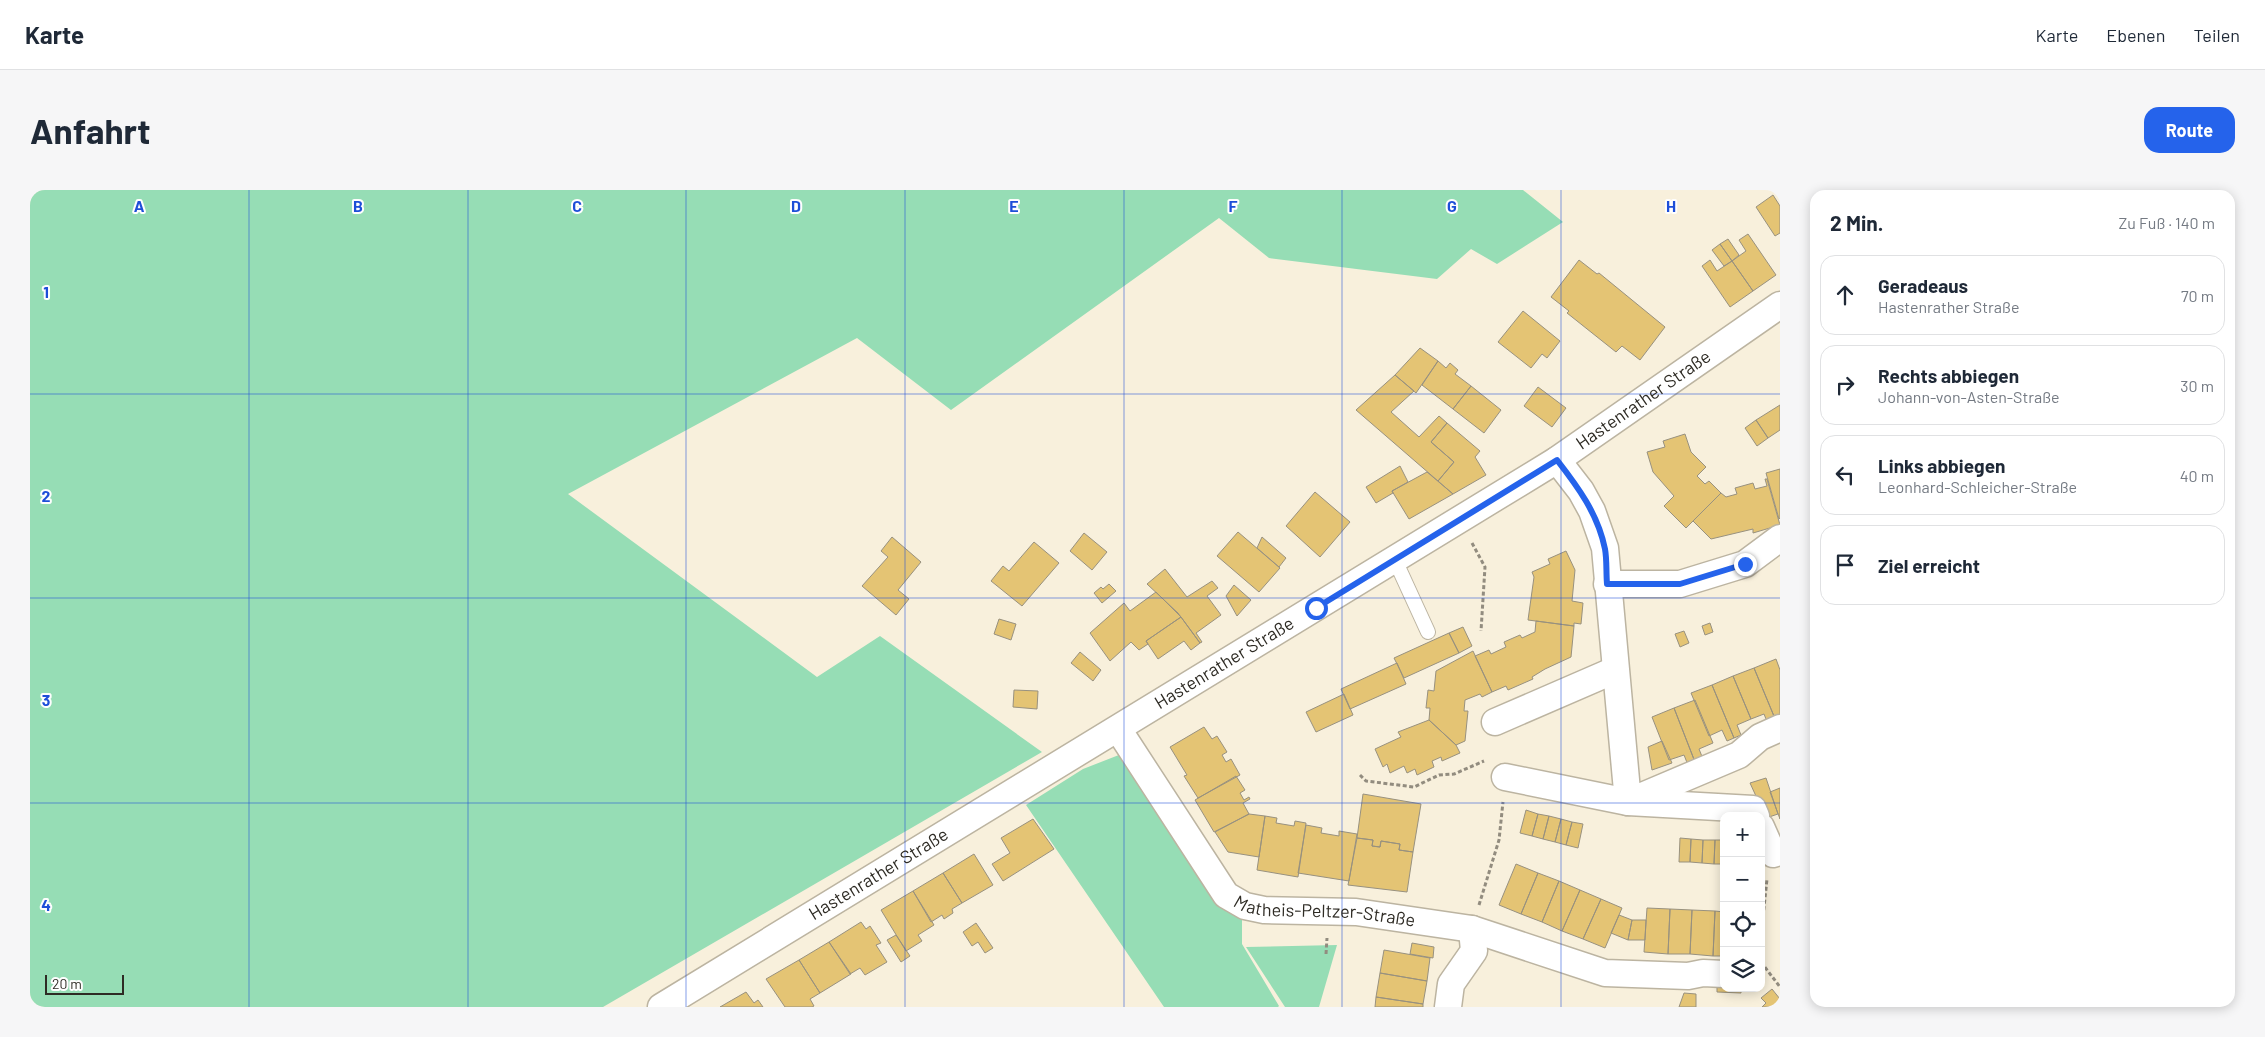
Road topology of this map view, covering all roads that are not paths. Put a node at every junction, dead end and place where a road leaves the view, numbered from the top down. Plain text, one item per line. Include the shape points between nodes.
1 (1780, 304) edge
2 (1557, 460) junction
3 (1780, 538) edge
4 (1395, 560) junction
5 (1607, 584) junction
6 (1428, 632) dead end
7 (1614, 670) junction
8 (1495, 722) dead end
9 (1780, 728) edge
10 (1118, 730) junction
11 (1505, 777) road end
12 (1628, 802) junction
13 (1754, 812) edge
14 (1765, 834) edge
15 (1777, 853) edge
16 (1472, 929) junction
17 (1720, 974) edge
18 (660, 1007) edge
19 (1448, 1007) edge

1 - 2 street, Hastenrather Straße
2 - 4 street, Hastenrather Straße
2 - 5 street via 1592,511 1605,548
3 - 5 street via 1745,564 1680,584
4 - 6 lane
4 - 10 street, Hastenrather Straße
5 - 7 street
7 - 8 street
7 - 12 street
9 - 12 street via 1760,737 1739,755
10 - 16 street, Matheis-Peltzer-Straße via 1226,895 1245,906 1276,911 1356,912
10 - 18 street, Hastenrather Straße
11 - 12 street
12 - 13 street via 1753,808
14 - 15 street
16 - 17 street, Matheis-Peltzer-Straße via 1605,973
16 - 19 street via 1474,951 1451,984

